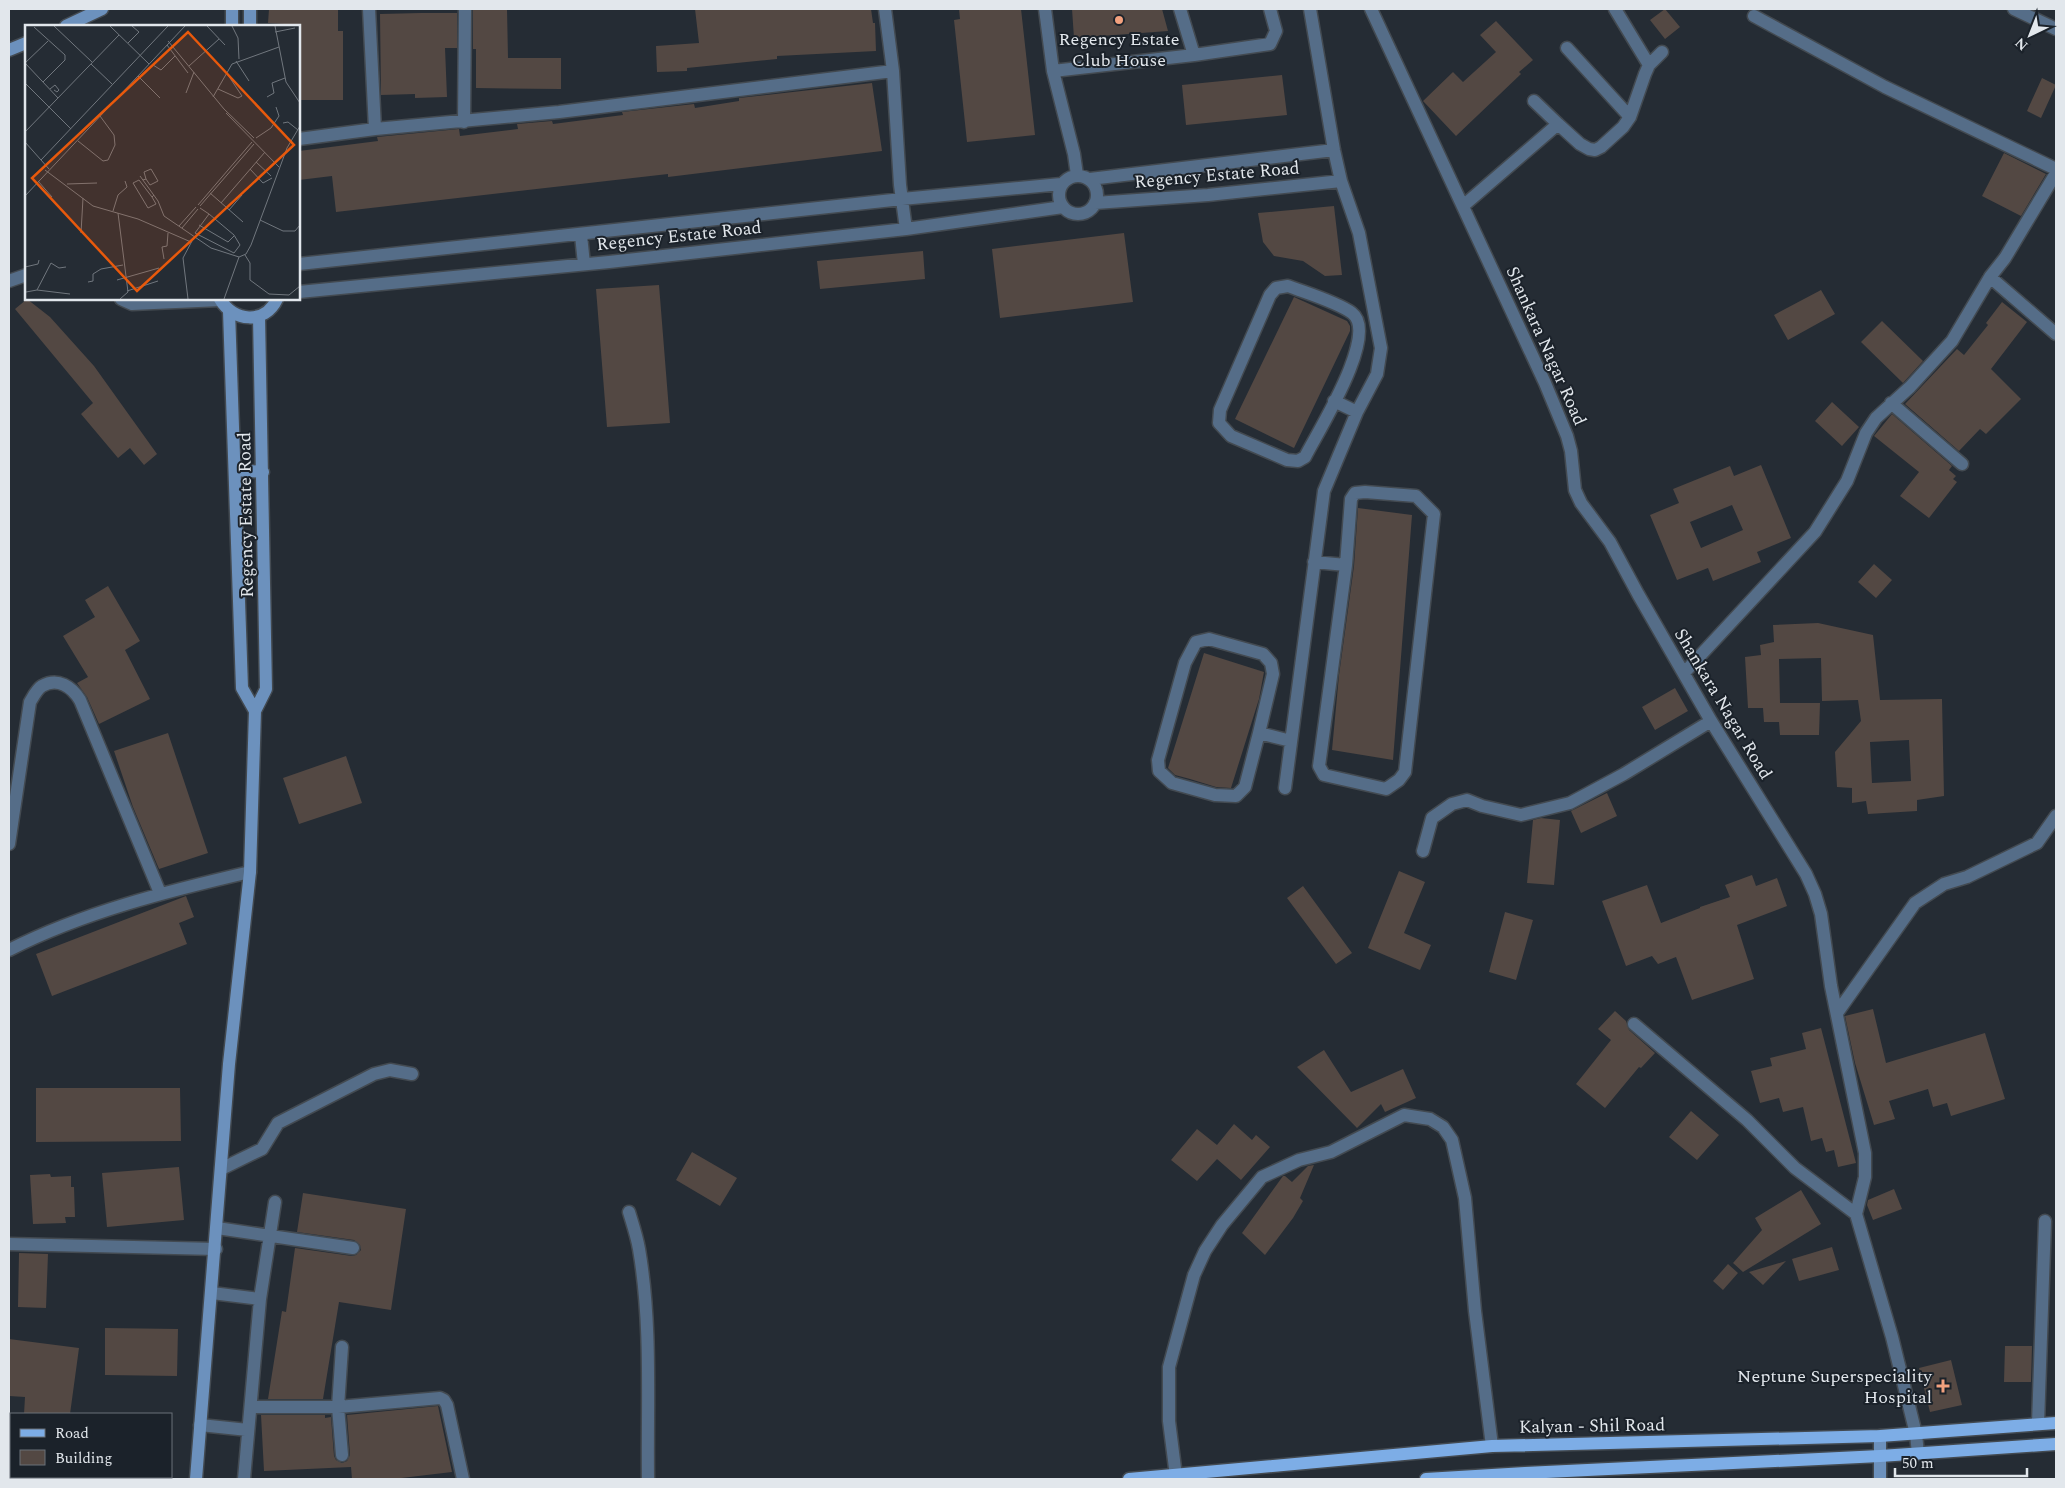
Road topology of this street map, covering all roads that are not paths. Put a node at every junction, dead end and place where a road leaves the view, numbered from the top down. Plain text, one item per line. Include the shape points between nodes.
1 (102, 9) edge
2 (232, 9) edge
3 (250, 9) edge
4 (369, 9) edge
5 (465, 9) edge
6 (885, 9) edge
7 (1045, 9) edge
8 (1180, 9) edge
9 (1270, 9) edge
10 (1310, 9) edge
11 (1371, 9) edge
12 (1615, 9) edge
13 (2014, 9) edge
14 (1754, 16) dead end
15 (68, 25) edge
16 (232, 25) edge
17 (250, 25) edge
18 (2056, 29) edge
19 (25, 43) edge
20 (1567, 48) dead end
21 (9, 50) edge
22 (1662, 52) dead end
23 (1194, 56) junction
24 (1649, 65) junction
25 (1053, 70) junction
26 (893, 71) junction
27 (1534, 101) dead end
28 (1630, 117) junction
29 (464, 122) junction
30 (1558, 124) junction
31 (375, 129) junction
32 (300, 139) edge
33 (1334, 150) junction
34 (2056, 169) edge
35 (2056, 173) edge
36 (1077, 175) junction
37 (1090, 179) junction
38 (1341, 181) junction
39 (1061, 184) junction
40 (902, 199) junction
41 (1095, 204) junction
42 (1463, 206) junction
43 (1063, 208) junction
44 (906, 228) junction
45 (581, 235) junction
46 (300, 264) edge
47 (584, 264) junction
48 (25, 275) edge
49 (1990, 276) junction
50 (9, 281) edge
51 (300, 292) edge
52 (123, 300) edge
53 (202, 300) edge
54 (221, 300) edge
55 (276, 300) edge
56 (229, 311) junction
57 (259, 316) junction
58 (2056, 334) edge
59 (1334, 401) junction
60 (1891, 403) junction
61 (1357, 412) junction
62 (1962, 464) dead end
63 (235, 470) junction
64 (264, 472) junction
65 (1314, 562) junction
66 (1346, 565) junction
67 (1684, 673) junction
68 (255, 711) junction
69 (1711, 721) junction
70 (1259, 733) junction
71 (1291, 740) junction
72 (1285, 788) dead end
73 (2056, 816) edge
74 (9, 844) edge
75 (1424, 851) dead end
76 (250, 872) junction
77 (160, 893) junction
78 (9, 950) edge
79 (1837, 1013) junction
80 (1634, 1024) dead end
81 (412, 1074) dead end
82 (221, 1169) junction
83 (275, 1202) dead end
84 (629, 1212) dead end
85 (1856, 1214) junction
86 (2045, 1221) dead end
87 (217, 1228) junction
88 (270, 1235) junction
89 (9, 1244) edge
90 (353, 1248) dead end
91 (216, 1249) junction
92 (212, 1293) junction
93 (260, 1299) junction
94 (342, 1347) dead end
95 (251, 1406) junction
96 (338, 1407) junction
97 (2056, 1422) edge
98 (2038, 1424) junction
99 (200, 1425) junction
100 (248, 1430) junction
101 (1916, 1434) junction
102 (1880, 1436) junction
103 (2056, 1444) edge
104 (1492, 1446) junction
105 (1918, 1454) junction
106 (342, 1455) dead end
107 (1880, 1456) junction
108 (1176, 1476) junction
109 (196, 1479) edge
110 (244, 1479) edge
111 (463, 1479) edge
112 (648, 1479) edge
113 (1129, 1479) edge
114 (1426, 1479) edge
115 (1880, 1479) edge

1 - 15 street
2 - 16 street
3 - 17 street
4 - 31 street
5 - 29 street
6 - 26 street
7 - 25 street
8 - 23 street
9 - 23 street via 1276,31 1270,44
10 - 33 street
11 - 42 street, Shankara Nagar Road
12 - 24 street
13 - 18 street
14 - 34 street via 1885,87
19 - 21 street
20 - 28 street
22 - 24 street
23 - 25 street
24 - 28 street
25 - 36 street
26 - 29 street
26 - 40 street
27 - 30 street
28 - 30 street via 1624,128 1595,150 1580,144
29 - 31 street
30 - 42 street
31 - 32 street
33 - 37 street, Regency Estate Road
33 - 38 street
35 - 49 street via 2005,258
36 - 37 street
36 - 39 street via 1070,176
37 - 41 street via 1097,190
38 - 41 street, Regency Estate Road
38 - 61 street via 1359,233 1381,348 1377,374
39 - 40 street, Regency Estate Road
39 - 43 street via 1058,196
40 - 44 street
40 - 45 street, Regency Estate Road
41 - 43 street via 1080,214
42 - 67 street, Shankara Nagar Road via 1568,436 1575,490 1581,503 1610,542
43 - 44 street, Regency Estate Road
44 - 47 street, Regency Estate Road
45 - 46 street, Regency Estate Road
45 - 47 street
47 - 51 street, Regency Estate Road
48 - 50 street
49 - 58 street
49 - 60 street via 1952,341
52 - 53 street via 132,304
54 - 56 street
55 - 57 street via 268,312
56 - 57 street via 248,318
56 - 63 street
57 - 64 street, Regency Estate Road
59 - 59 street via 1305,457 1298,461 1287,460 1231,436 1219,423 1220,410 1270,295 1276,288 1288,286 1325,301 1353,314 1359,325 1359,341 1351,368
59 - 61 street
60 - 62 street
60 - 67 street via 1866,433 1847,481 1815,532
61 - 65 street via 1324,492
63 - 64 street
63 - 68 street via 242,688
64 - 68 street, Regency Estate Road via 266,689
65 - 66 street
65 - 71 street
66 - 66 street via 1351,499 1356,494 1416,496 1434,514 1404,772 1386,789 1324,775 1319,766
67 - 69 street, Shankara Nagar Road
68 - 76 street
69 - 75 street via 1570,803 1521,815 1467,800 1452,804 1432,818
69 - 79 street, Shankara Nagar Road via 1806,874 1815,894 1824,928
70 - 70 street via 1245,788 1236,796 1216,795 1172,783 1159,771 1158,760 1185,663 1196,642 1208,639 1263,654 1271,663 1273,674
70 - 71 street
71 - 72 street
73 - 79 street via 2037,843 1967,877 1944,884 1915,903
74 - 77 street via 30,702 41,686 53,682 66,685 80,700
76 - 77 street
76 - 82 street
77 - 78 street via 41,934
79 - 85 street, Shankara Nagar Road via 1865,1159 1865,1178
80 - 85 street via 1747,1120 1795,1168
81 - 82 street via 390,1070 374,1074 278,1123 262,1149
82 - 87 street
83 - 88 street
84 - 112 street via 644,1281
85 - 101 street
86 - 98 street
87 - 88 street
87 - 91 street
88 - 90 street
88 - 93 street
89 - 91 street
91 - 92 street
92 - 93 street
92 - 99 street
93 - 95 street
94 - 96 street
95 - 96 street
95 - 100 street
96 - 106 street
96 - 111 street via 444,1400
97 - 98 main road, Kalyan - Shil Road
98 - 101 main road, Kalyan - Shil Road
99 - 100 street
99 - 109 street
100 - 110 street
101 - 102 main road, Kalyan - Shil Road
101 - 105 street
102 - 104 main road, Kalyan - Shil Road
102 - 107 street
103 - 105 main road
104 - 108 main road, Kalyan - Shil Road
104 - 108 street via 1465,1198 1452,1140 1430,1119 1404,1115 1331,1152 1299,1160 1262,1177 1222,1224 1194,1275 1169,1367 1169,1421
105 - 107 main road
107 - 114 main road
107 - 115 street
108 - 113 main road, Kalyan - Shil Road

